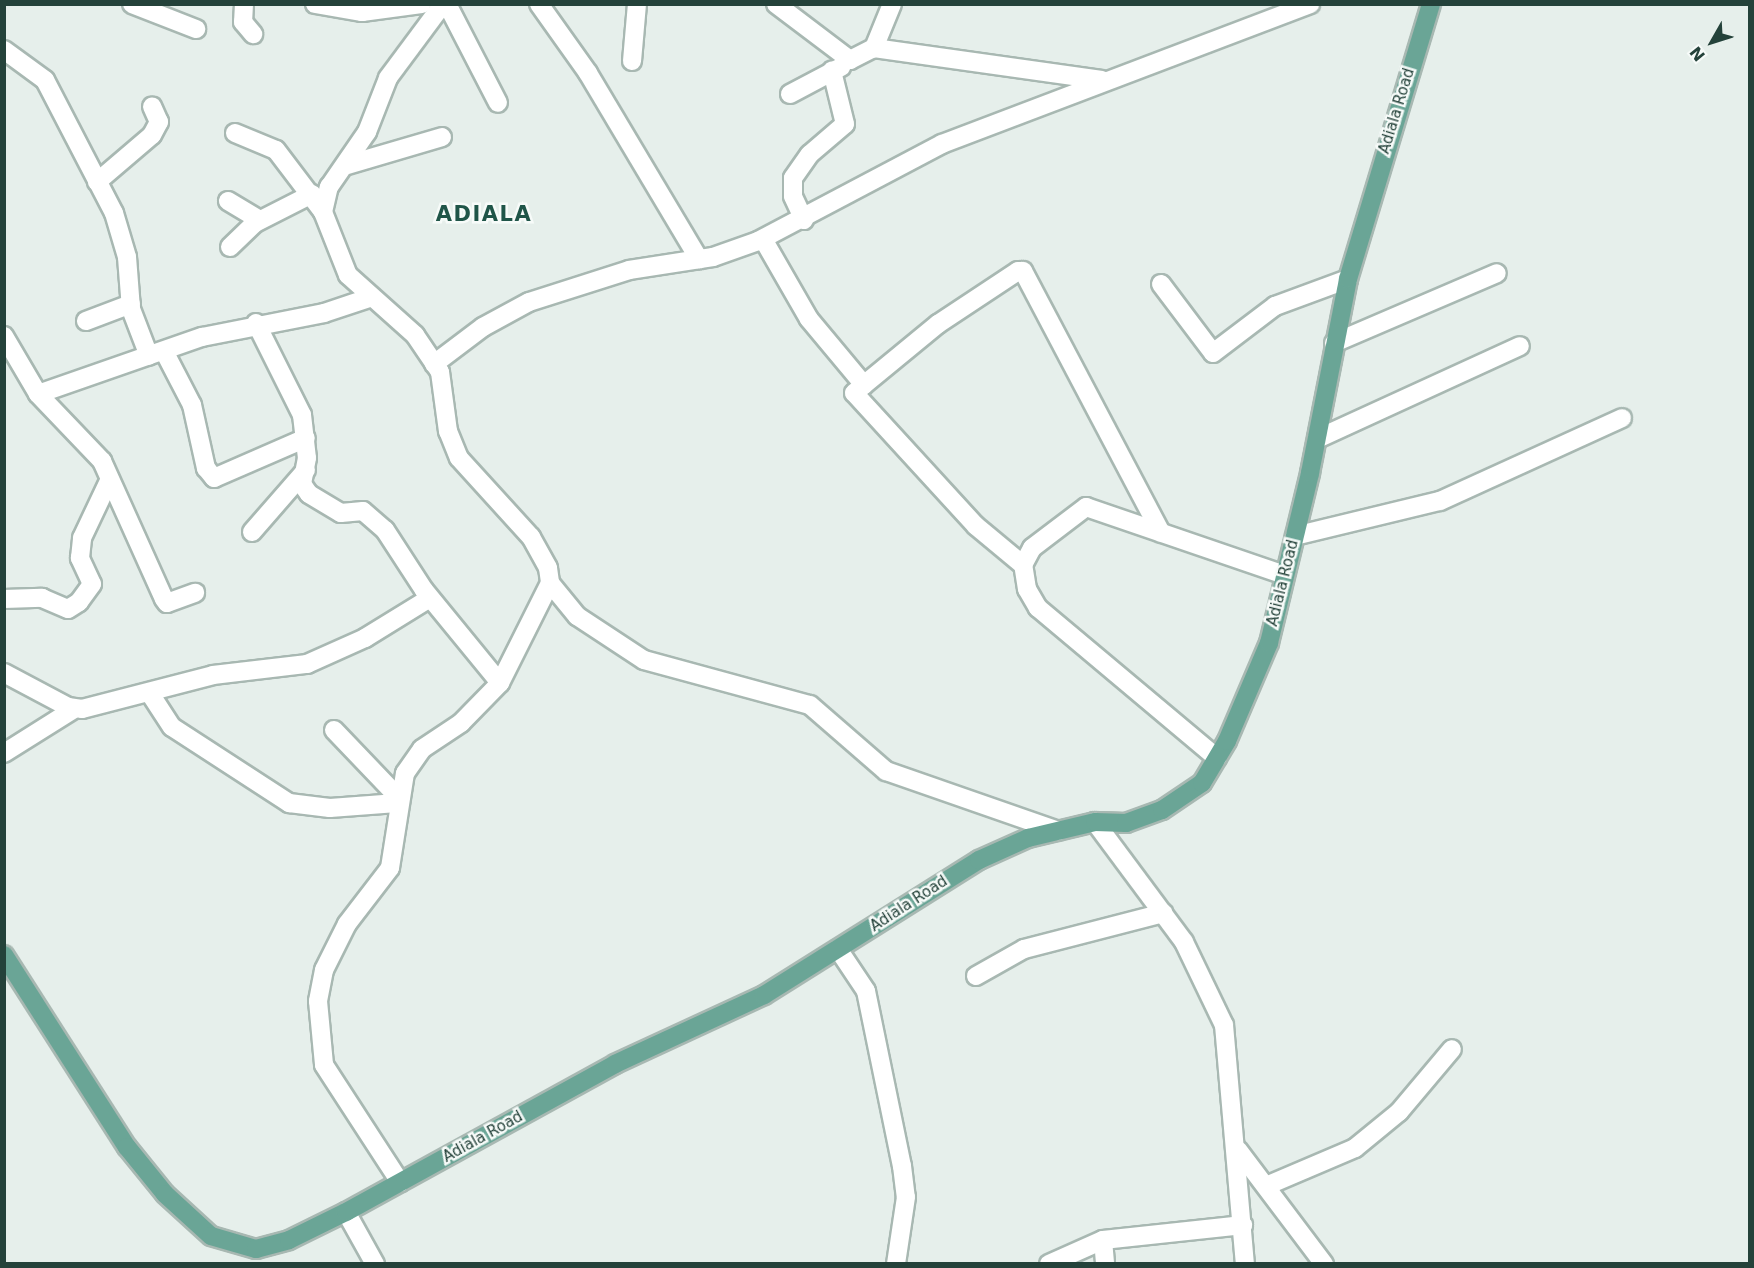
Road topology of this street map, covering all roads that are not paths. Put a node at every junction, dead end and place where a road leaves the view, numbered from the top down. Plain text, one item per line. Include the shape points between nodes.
1 (132, 4) edge
2 (244, 4) edge
3 (315, 4) edge
4 (421, 4) edge
5 (445, 4) edge
6 (539, 4) edge
7 (637, 4) edge
8 (776, 4) edge
9 (892, 4) edge
10 (1310, 4) edge
11 (1431, 4) edge
12 (196, 29) dead end
13 (253, 34) dead end
14 (873, 48) junction
15 (4, 50) edge
16 (850, 60) junction
17 (633, 62) dead end
18 (832, 71) junction
19 (1104, 80) junction
20 (790, 94) dead end
21 (498, 104) dead end
22 (152, 106) dead end
23 (236, 133) dead end
24 (442, 137) dead end
25 (342, 168) junction
26 (97, 182) junction
27 (312, 194) junction
28 (228, 201) dead end
29 (323, 212) junction
30 (260, 220) junction
31 (804, 220) junction
32 (763, 239) junction
33 (230, 247) dead end
34 (699, 259) junction
35 (1497, 273) dead end
36 (1348, 279) junction
37 (1161, 284) dead end
38 (369, 298) junction
39 (131, 304) junction
40 (86, 321) dead end
41 (256, 323) junction
42 (4, 336) edge
43 (1334, 343) junction
44 (1520, 346) dead end
45 (156, 354) junction
46 (434, 364) junction
47 (864, 385) junction
48 (38, 394) junction
49 (1622, 418) dead end
50 (306, 438) junction
51 (1317, 439) junction
52 (306, 470) junction
53 (109, 481) junction
54 (252, 532) dead end
55 (1161, 533) junction
56 (1295, 536) junction
57 (1023, 566) junction
58 (1285, 576) junction
59 (550, 584) junction
60 (195, 593) dead end
61 (430, 598) junction
62 (4, 599) edge
63 (4, 673) edge
64 (500, 683) junction
65 (152, 695) junction
66 (74, 709) junction
67 (334, 730) dead end
68 (4, 753) edge
69 (1217, 758) junction
70 (398, 800) junction
71 (1095, 822) junction
72 (1058, 831) junction
73 (1163, 913) junction
74 (838, 949) junction
75 (4, 955) edge
76 (976, 975) dead end
77 (1452, 1049) dead end
78 (1238, 1150) junction
79 (400, 1182) junction
80 (1266, 1186) junction
81 (346, 1212) junction
82 (1243, 1225) junction
83 (1103, 1240) junction
84 (375, 1263) edge
85 (896, 1263) edge
86 (1049, 1263) edge
87 (1106, 1263) edge
88 (1245, 1263) edge
89 (1324, 1263) edge

1 - 12 street
2 - 13 street via 243,22
3 - 4 street via 362,12
5 - 21 street
5 - 25 street via 388,78 367,132
6 - 34 street via 588,73
7 - 17 street
8 - 16 street
9 - 14 street
10 - 19 street
11 - 36 main road, Adiala Road
14 - 16 street
14 - 19 street
15 - 26 street via 45,80
16 - 18 street
18 - 20 street
18 - 31 street via 845,124 810,154 793,178 793,196
19 - 31 street via 942,144
22 - 26 street via 159,122 152,135
23 - 27 street via 276,150
24 - 25 street via 366,155
25 - 29 street via 329,187
26 - 39 street via 124,240
27 - 29 street
27 - 30 street
28 - 30 street
29 - 38 street via 340,260
30 - 33 street
31 - 32 street
32 - 34 street
32 - 47 street via 809,319
34 - 46 street via 629,270 529,302 483,327
35 - 43 street
36 - 37 street via 1275,306 1213,353
36 - 43 main road, Adiala Road
38 - 41 street via 324,313
38 - 46 street via 415,334
39 - 40 street
39 - 45 street
41 - 45 street
41 - 50 street via 302,415
42 - 48 street
43 - 51 main road, Adiala Road
44 - 51 street
45 - 48 street via 75,377
45 - 50 street via 192,405 206,468 214,478
46 - 59 street via 459,458 543,552
47 - 55 street via 938,324 1023,271
47 - 57 street via 854,393 856,398 976,526
48 - 53 street via 93,447
49 - 56 street via 1440,501
50 - 52 street
51 - 56 main road, Adiala Road
52 - 54 street
52 - 61 street via 302,484 309,494 341,513 363,511 394,540
53 - 60 street via 144,544 167,603
53 - 62 street via 82,538 80,558 92,584 79,602 68,609 42,598
55 - 57 street via 1086,507 1038,542
55 - 58 street
56 - 58 main road, Adiala Road
57 - 69 street via 1027,589 1038,608
58 - 69 main road, Adiala Road via 1269,643
59 - 64 street
59 - 72 street via 577,616 644,660 810,705 886,771
61 - 64 street
61 - 65 street via 365,638 307,664 213,675
63 - 66 street
64 - 70 street via 461,723 414,759
65 - 66 street
65 - 70 street via 172,727 289,803 330,808
66 - 68 street
67 - 70 street
69 - 71 main road, Adiala Road via 1202,783 1162,810 1126,823
70 - 79 street via 390,868 339,938 318,1001 324,1065
71 - 72 main road, Adiala Road
71 - 73 street
72 - 74 main road, Adiala Road via 979,860
73 - 76 street via 1024,950
73 - 78 street via 1184,942 1224,1025
74 - 79 main road, Adiala Road via 764,995 615,1064
74 - 85 street via 866,991 902,1166 906,1197
75 - 81 main road, Adiala Road via 127,1147 165,1194 212,1236 256,1249 289,1240
77 - 80 street via 1399,1112 1355,1148
78 - 80 street
78 - 82 street
79 - 81 main road, Adiala Road
80 - 89 street
81 - 84 street
82 - 83 street
82 - 88 street
83 - 86 street
83 - 87 street

